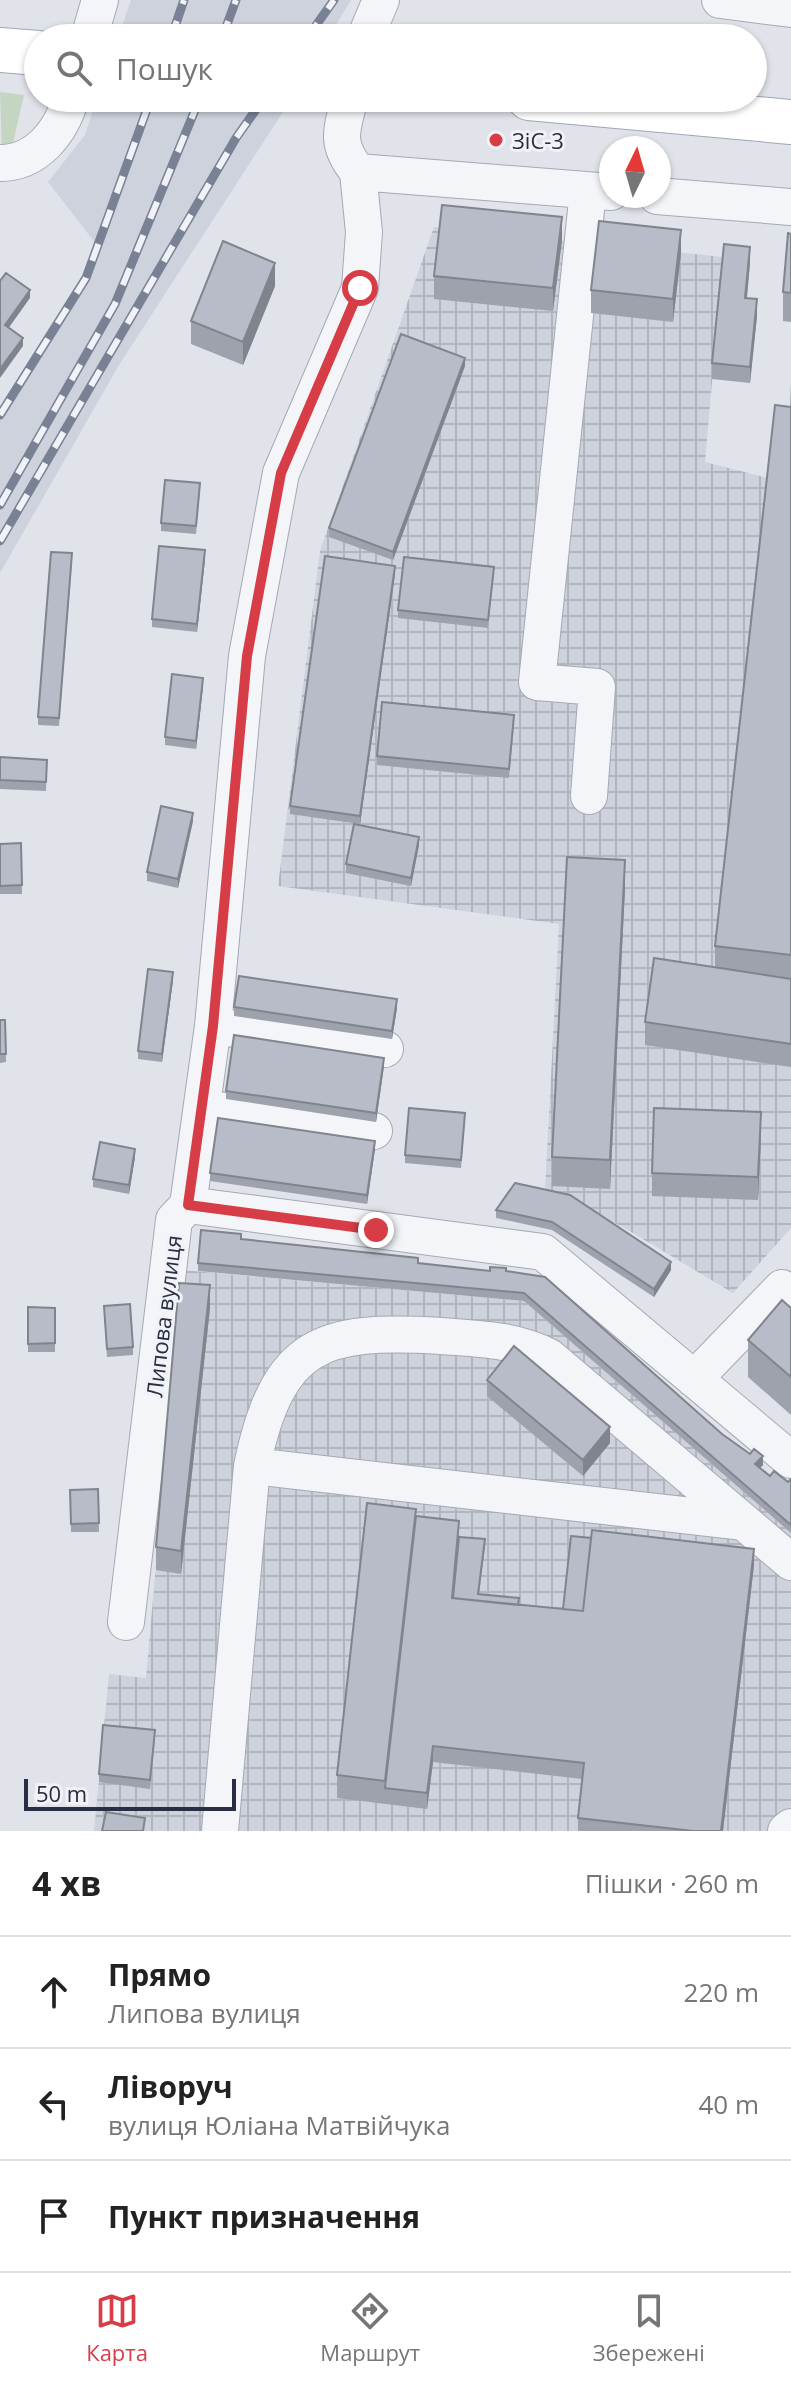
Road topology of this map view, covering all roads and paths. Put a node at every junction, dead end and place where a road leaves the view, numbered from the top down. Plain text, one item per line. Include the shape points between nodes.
1 (100, 0) edge
2 (381, 0) edge
3 (738, 1) edge
4 (791, 9) edge
5 (93, 24) edge
6 (371, 24) edge
7 (0, 50) edge
8 (24, 52) edge
9 (65, 112) edge
10 (346, 112) edge
11 (682, 112) edge
12 (791, 122) edge
13 (0, 163) edge
14 (358, 172) junction
15 (599, 192) edge
16 (671, 197) edge
17 (791, 207) edge
18 (589, 796) dead end
19 (213, 1026) junction
20 (385, 1049) dead end
21 (202, 1108) junction
22 (374, 1131) dead end
23 (188, 1205) junction
24 (788, 1287) edge
25 (694, 1379) junction
26 (791, 1460) edge
27 (252, 1466) junction
28 (744, 1522) junction
29 (791, 1562) edge
30 (126, 1622) dead end
31 (791, 1827) edge
32 (220, 1831) edge
33 (786, 1831) edge

1 - 5 street
2 - 6 street
3 - 4 street
7 - 8 main road
9 - 13 street via 42,147 19,163
10 - 14 street, Липова вулиця via 343,154
11 - 12 main road
14 - 15 street
14 - 19 street, Липова вулиця via 364,232 360,288 281,473 247,656
15 - 18 street via 537,682 597,687
16 - 17 street
19 - 20 street
19 - 21 street, Липова вулиця
21 - 22 street
21 - 23 street, Липова вулиця
23 - 25 street via 543,1252
23 - 30 street, Липова вулиця via 174,1220
24 - 25 street
25 - 26 street
27 - 28 street
27 - 28 street via 262,1417 278,1383 305,1356 361,1335 500,1340 549,1357
27 - 32 street
28 - 29 street
31 - 33 street

